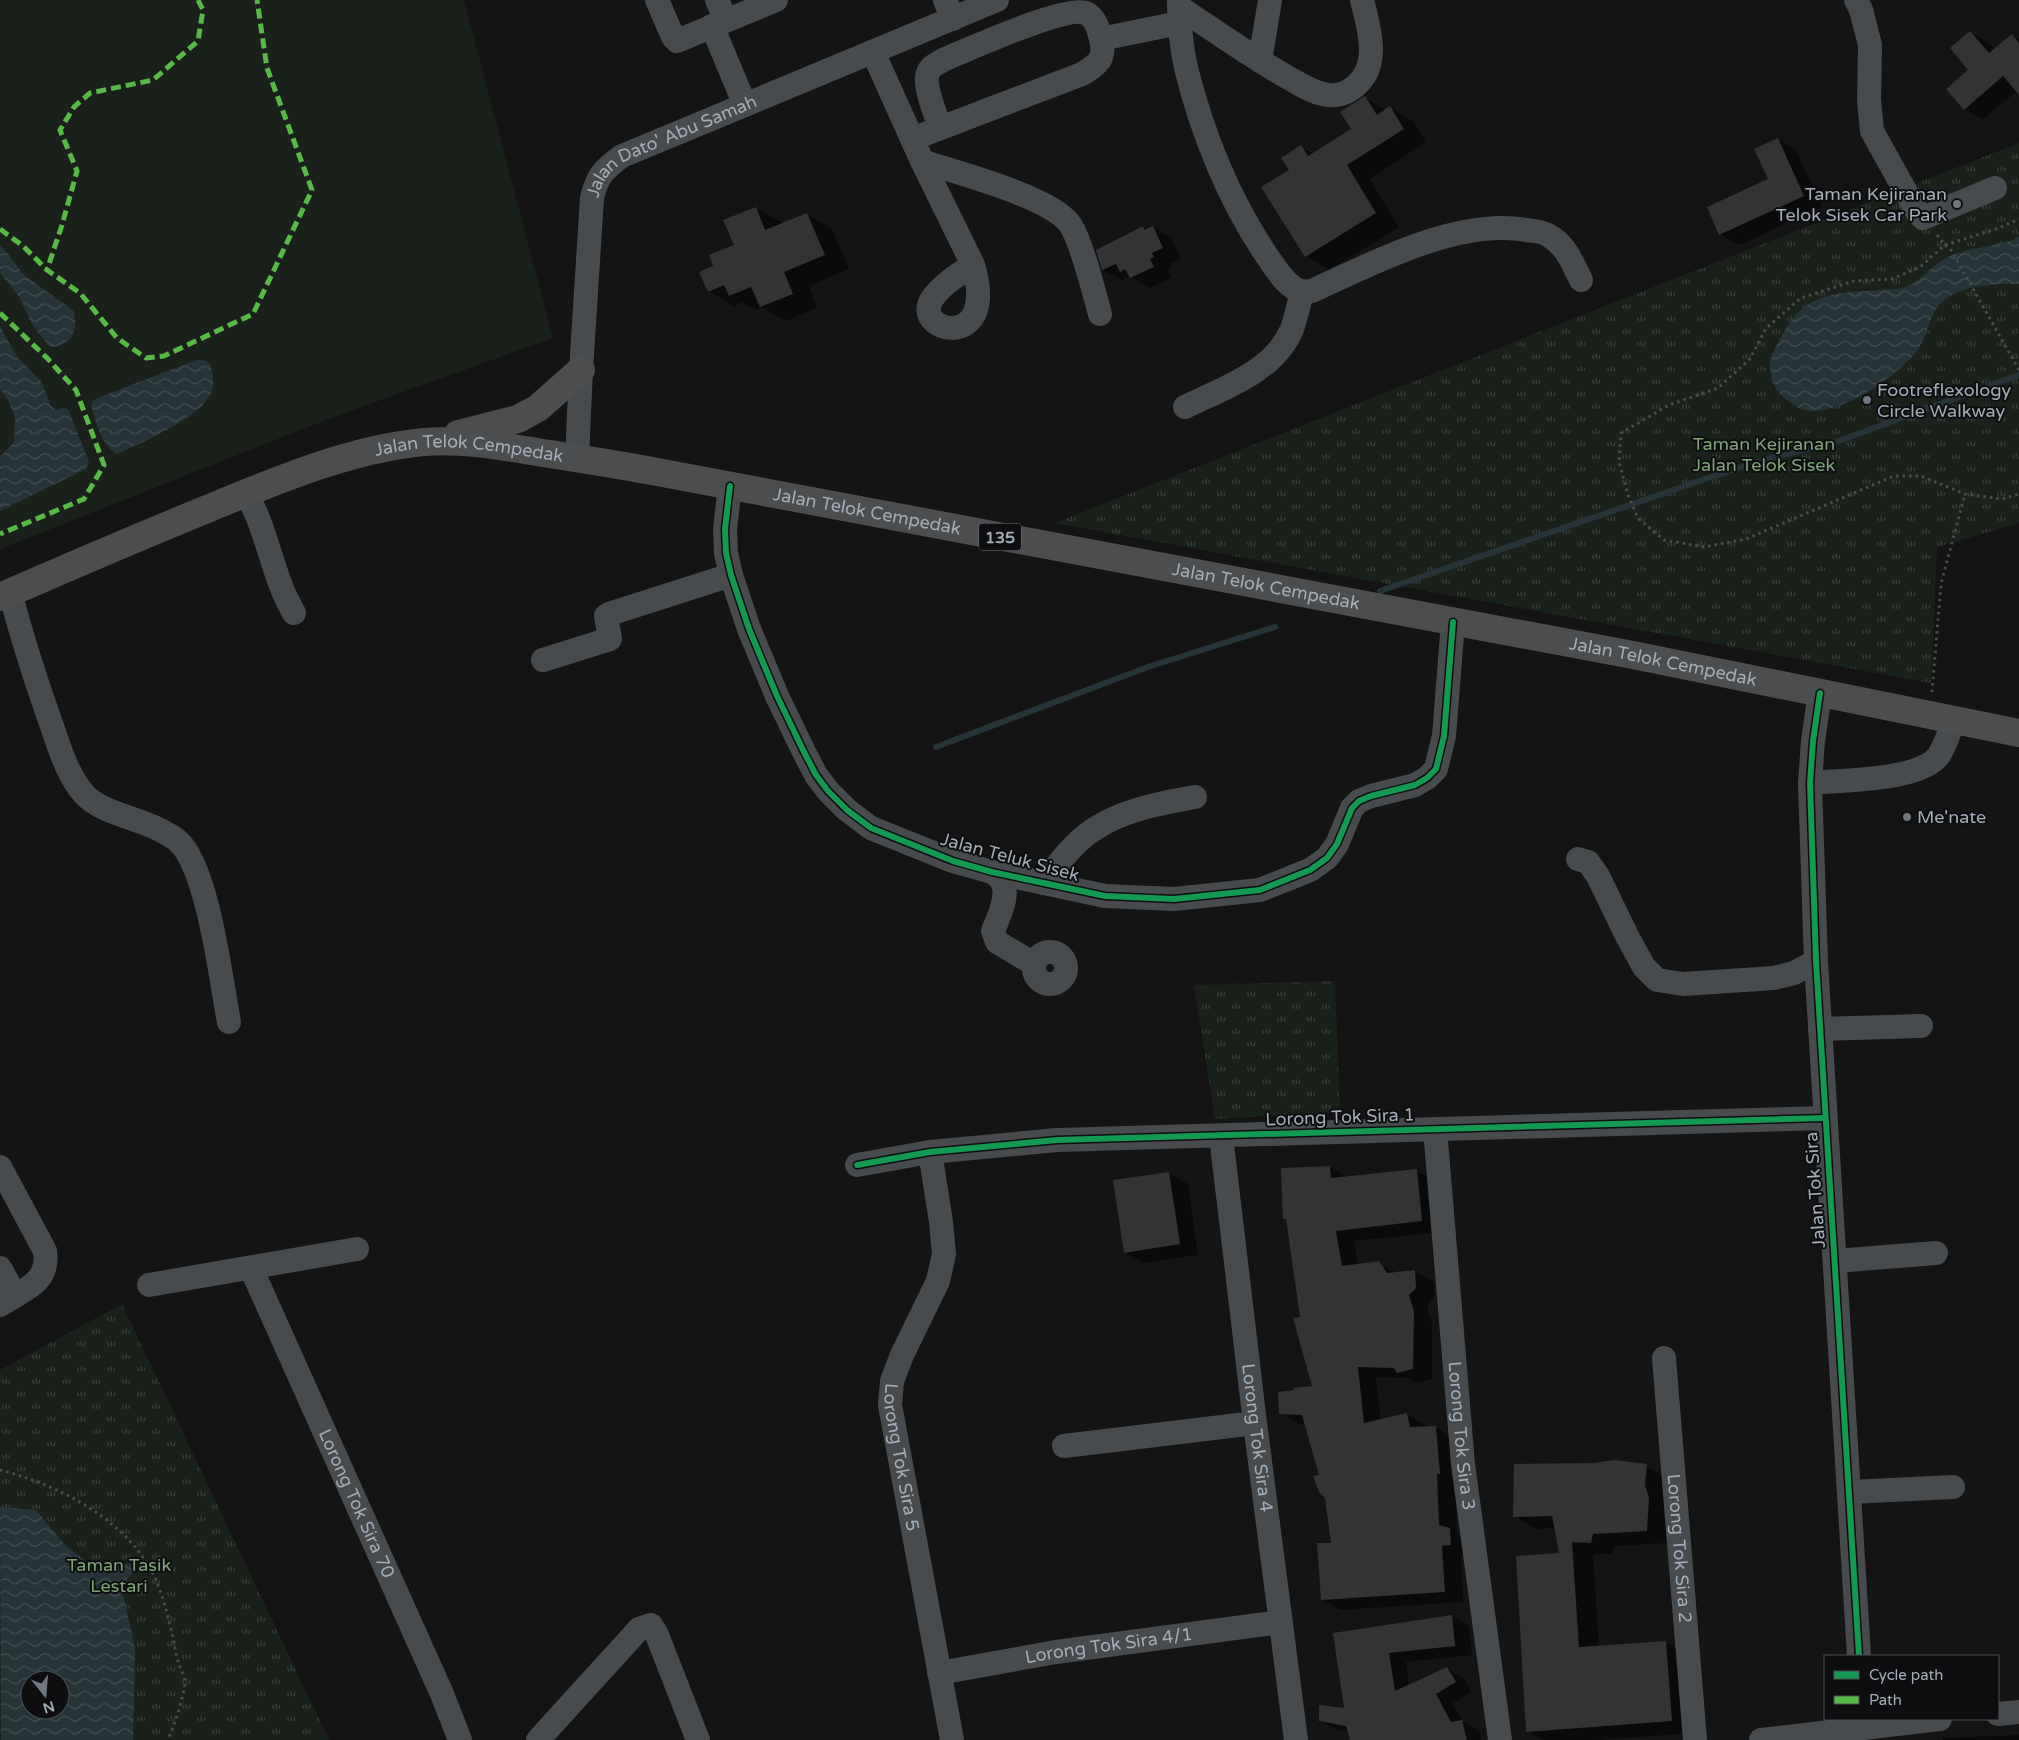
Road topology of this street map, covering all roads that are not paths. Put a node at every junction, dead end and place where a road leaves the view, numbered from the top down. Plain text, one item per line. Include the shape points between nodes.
1 (657, 0) edge
2 (776, 0) edge
3 (998, 0) edge
4 (1270, 0) edge
5 (1362, 0) edge
6 (1856, 0) edge
7 (949, 9) edge
8 (1179, 10) edge
9 (719, 15) edge
10 (1101, 39) junction
11 (873, 52) junction
12 (1260, 62) junction
13 (745, 105) junction
14 (940, 128) junction
15 (912, 139) junction
16 (922, 161) junction
17 (1995, 188) dead end
18 (973, 264) dead end
19 (1581, 280) dead end
20 (1302, 292) junction
21 (1100, 314) dead end
22 (580, 370) junction
23 (1185, 407) dead end
24 (425, 442) junction
25 (578, 458) junction
26 (730, 486) junction
27 (246, 493) junction
28 (731, 575) junction
29 (5, 595) edge
30 (294, 613) dead end
31 (1453, 622) junction
32 (543, 660) dead end
33 (1820, 693) junction
34 (1942, 717) junction
35 (2019, 733) edge
36 (1810, 783) junction
37 (1195, 797) dead end
38 (1578, 858) dead end
39 (992, 872) junction
40 (1044, 883) junction
41 (1816, 961) junction
42 (1034, 964) dead end
43 (229, 1022) dead end
44 (1921, 1026) dead end
45 (1820, 1029) junction
46 (1825, 1118) junction
47 (1435, 1129) junction
48 (1221, 1136) junction
49 (930, 1152) junction
50 (857, 1165) dead end
51 (0, 1168) edge
52 (357, 1250) dead end
53 (1936, 1253) dead end
54 (1835, 1261) junction
55 (0, 1268) edge
56 (250, 1268) junction
57 (149, 1285) dead end
58 (8, 1300) edge
59 (1664, 1358) dead end
60 (1255, 1423) junction
61 (1064, 1446) dead end
62 (1953, 1486) dead end
63 (1850, 1492) junction
64 (1280, 1622) junction
65 (1859, 1655) edge
66 (940, 1673) junction
67 (2019, 1712) edge
68 (1999, 1714) edge
69 (1932, 1720) edge
70 (1865, 1729) edge
71 (460, 1740) edge
72 (538, 1740) edge
73 (698, 1740) edge
74 (952, 1740) edge
75 (1296, 1740) edge
76 (1500, 1740) edge
77 (1695, 1740) edge
78 (1761, 1740) edge

1 - 9 street via 677,41
2 - 9 street
3 - 7 street, Jalan Dato' Abu Samah
4 - 12 street
5 - 12 street via 1372,51 1367,74 1349,91 1338,96 1317,92
6 - 17 street via 1870,45 1872,131 1917,212 1922,218
7 - 11 street, Jalan Dato' Abu Samah
8 - 10 street
8 - 12 street
8 - 20 street via 1186,68 1225,182 1270,261 1286,281
9 - 13 street
10 - 14 street via 1104,50 1100,60 1082,74
10 - 14 street via 1094,19 1083,12 1072,13 1027,26 943,60 927,74 927,85
11 - 13 street, Jalan Dato' Abu Samah
11 - 15 street
13 - 22 street, Jalan Dato' Abu Samah via 622,156 606,167 595,183
14 - 15 street
15 - 16 street
16 - 18 street
16 - 21 street via 1012,190 1056,211 1070,224 1076,237
19 - 20 street via 1565,248 1547,234 1499,228 1426,243 1312,291
20 - 23 street via 1292,329 1266,364
22 - 24 main road via 538,408 518,419
22 - 25 street, Jalan Dato' Abu Samah
24 - 25 main road, Jalan Telok Cempedak / 135 via 492,444
24 - 27 main road, Jalan Telok Cempedak / 135 via 359,454
25 - 26 main road, Jalan Telok Cempedak / 135
26 - 28 street, Jalan Teluk Sisek via 725,529
26 - 31 main road, Jalan Telok Cempedak / 135
27 - 29 main road, Jalan Telok Cempedak / 135
27 - 30 street via 259,520 282,591
28 - 32 street via 610,614 606,616 610,639
28 - 39 street, Jalan Teluk Sisek via 777,696 816,775 828,791 871,828 953,861
29 - 43 street via 72,777 85,795 100,805 157,828 179,842 193,864 204,892
31 - 33 main road, Jalan Telok Cempedak / 135
31 - 40 street, Jalan Teluk Sisek via 1444,736 1436,770 1415,784 1359,801 1352,808 1337,844 1327,858 1310,870 1260,890 1174,899 1105,896
33 - 34 main road, Jalan Telok Cempedak / 135
33 - 36 street, Jalan Tok Sira
34 - 35 main road, Jalan Telok Cempedak / 135
34 - 36 street via 1938,756 1928,765 1888,776
36 - 41 street, Jalan Tok Sira
37 - 40 street via 1134,811 1093,830 1070,849
38 - 41 street via 1588,862 1598,876 1644,967 1657,980 1683,984 1774,978 1794,973
39 - 40 street, Jalan Teluk Sisek
39 - 42 street via 1002,880 1005,889 994,936 997,942
41 - 45 street, Jalan Tok Sira
44 - 45 street
45 - 46 street, Jalan Tok Sira
46 - 47 street, Lorong Tok Sira 1
46 - 54 street, Jalan Tok Sira
47 - 48 street, Lorong Tok Sira 1
47 - 76 street, Lorong Tok Sira 3 via 1463,1464
48 - 49 street, Lorong Tok Sira 1 via 1057,1140
48 - 60 street, Lorong Tok Sira 4
49 - 50 street, Lorong Tok Sira 1
49 - 66 street, Lorong Tok Sira 5 via 944,1254 938,1280 892,1381 890,1404
51 - 58 street via 45,1251 47,1262 45,1271 36,1282
52 - 56 street
53 - 54 street
54 - 63 street, Jalan Tok Sira
55 - 58 street
56 - 57 street
56 - 71 street, Lorong Tok Sira 70
59 - 77 street, Lorong Tok Sira 2
60 - 61 street
60 - 64 street, Lorong Tok Sira 4
62 - 63 street
63 - 65 street, Jalan Tok Sira
64 - 66 street, Lorong Tok Sira 4/1 via 1056,1652
64 - 75 street, Lorong Tok Sira 4
66 - 74 street, Lorong Tok Sira 5
67 - 68 street
69 - 70 street
70 - 78 street
72 - 73 street via 639,1629 651,1625

